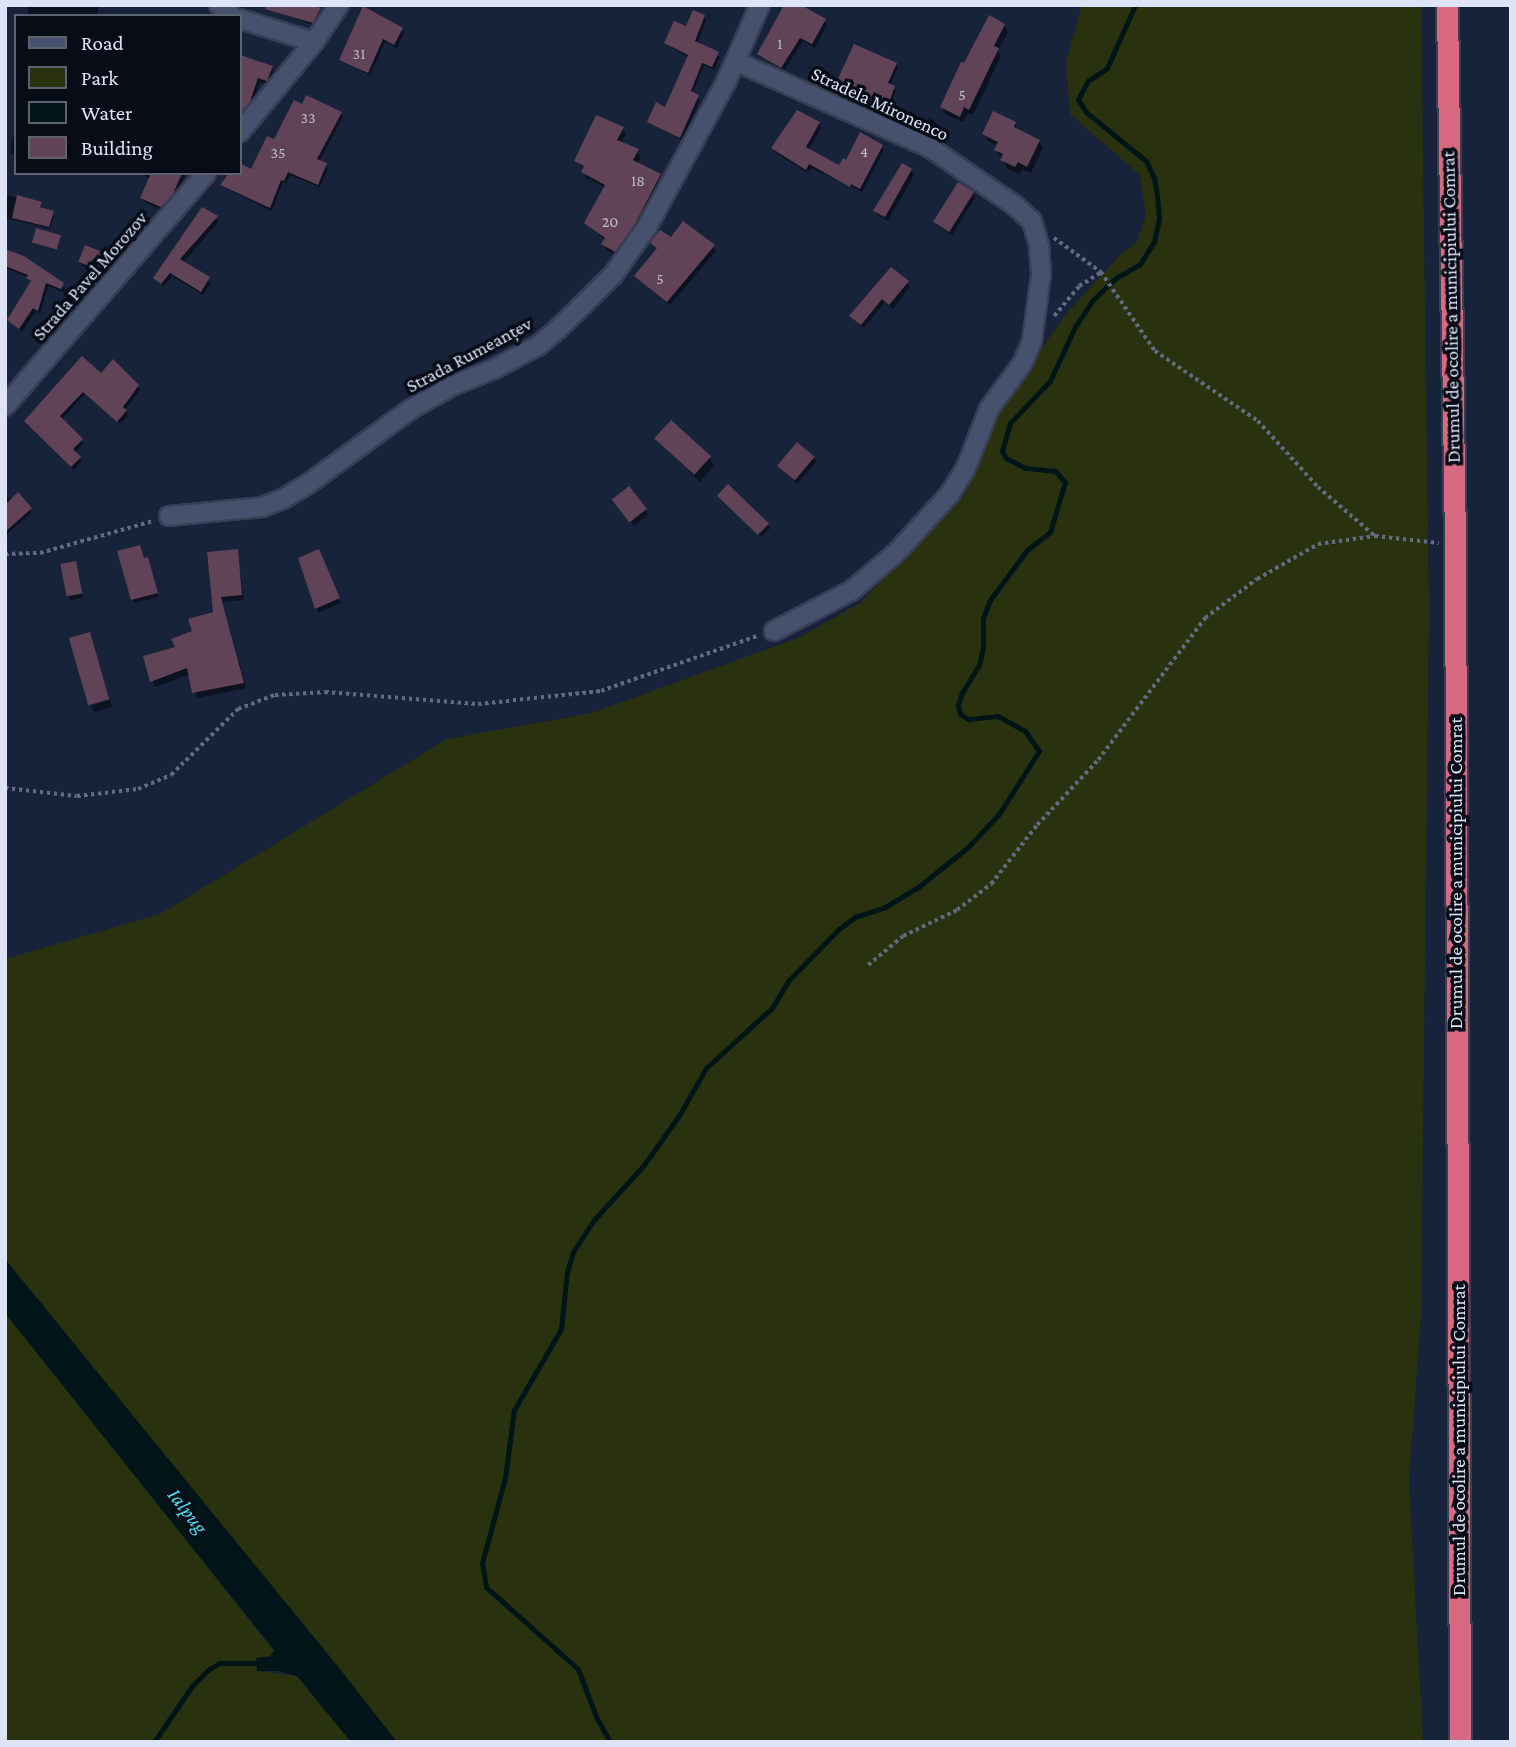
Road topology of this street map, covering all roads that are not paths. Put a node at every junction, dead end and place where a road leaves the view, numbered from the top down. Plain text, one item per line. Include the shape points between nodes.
1 (339, 5) edge
2 (760, 5) edge
3 (1447, 5) edge
4 (242, 20) edge
5 (314, 42) junction
6 (737, 62) junction
7 (242, 130) edge
8 (204, 175) edge
9 (5, 406) edge
10 (169, 516) road end
11 (774, 631) road end
12 (1460, 1742) edge

1 - 5 street
2 - 6 street, Strada Rumeanțev
3 - 12 highway, Drumul de ocolire a municipiului Comrat via 1455,545
4 - 5 street
5 - 7 street
6 - 10 street, Strada Rumeanțev via 629,254 539,345 411,409 283,499 262,507
6 - 11 street, Stradela Mironenco via 929,147 985,184 1032,222 1041,275 1034,331 1022,365 989,409 950,494 896,553 851,591
8 - 9 street, Strada Pavel Morozov

